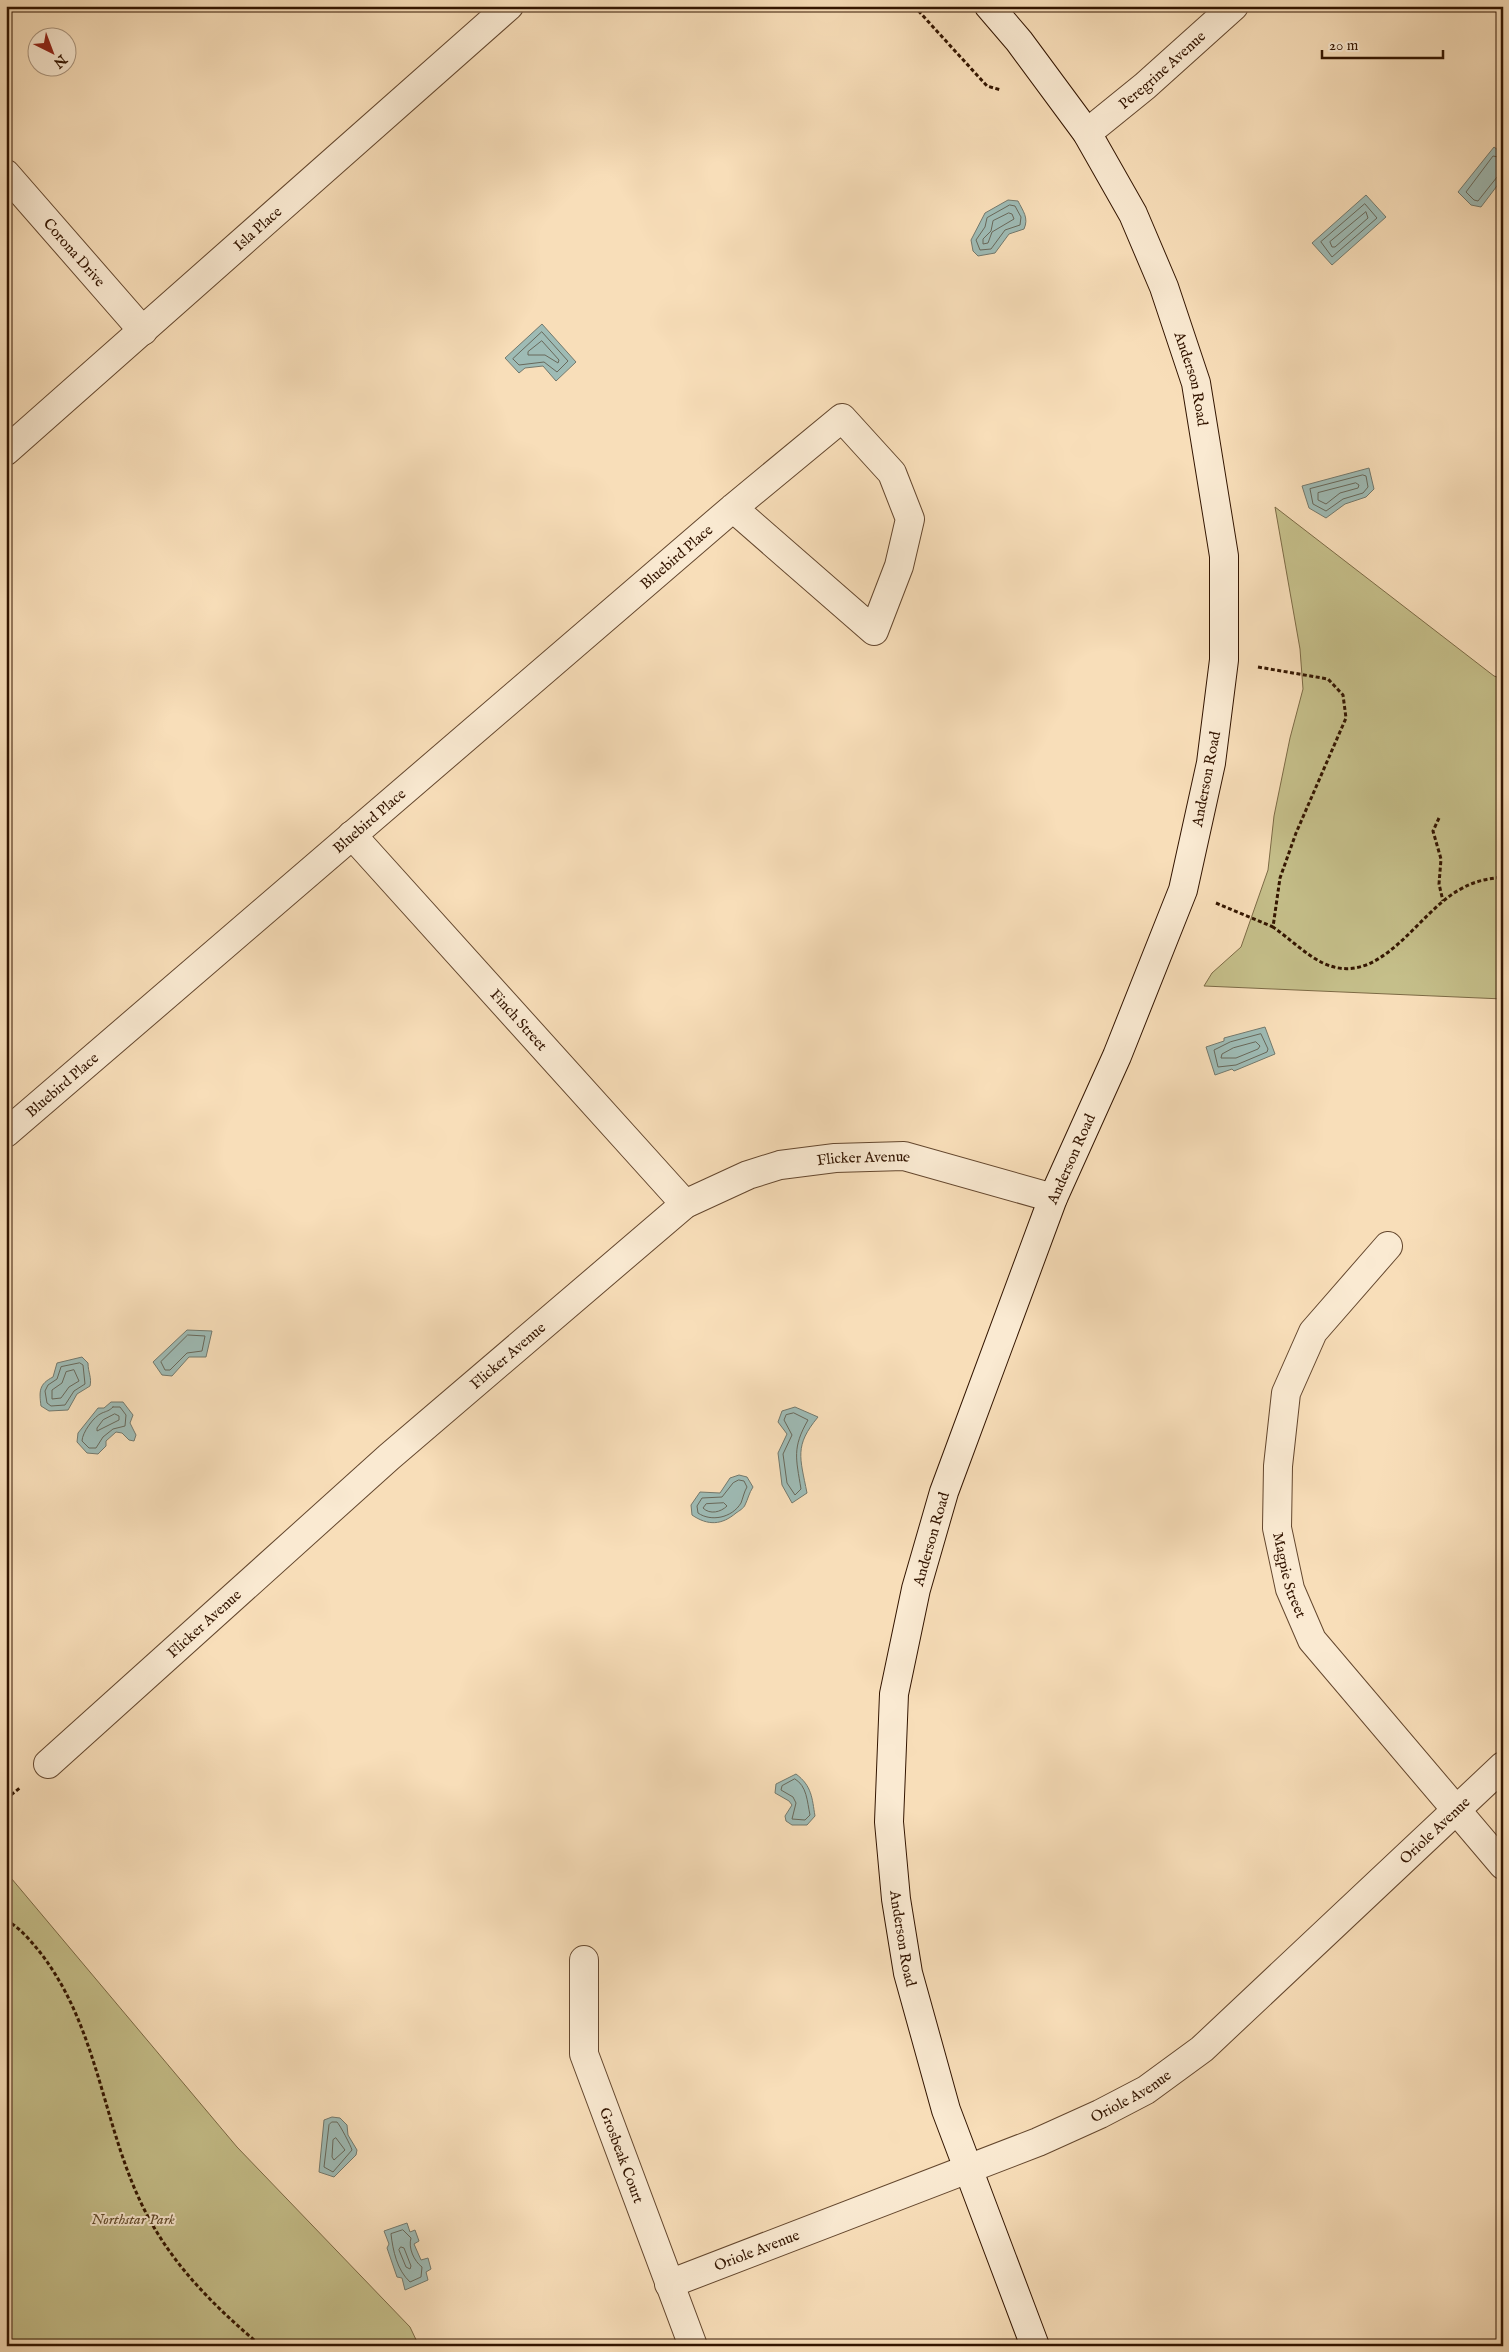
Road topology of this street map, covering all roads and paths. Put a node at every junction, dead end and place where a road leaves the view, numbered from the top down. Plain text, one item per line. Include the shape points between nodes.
1 (509, 6) edge
2 (914, 6) edge
3 (989, 6) edge
4 (1234, 6) edge
5 (1001, 90) dead end
6 (1088, 133) junction
7 (6, 174) edge
8 (143, 331) junction
9 (6, 451) edge
10 (732, 508) junction
11 (1224, 660) junction
12 (1439, 818) dead end
13 (352, 834) junction
14 (1503, 877) edge
15 (1183, 890) junction
16 (1443, 901) junction
17 (1274, 927) junction
18 (6, 1132) edge
19 (1053, 1198) junction
20 (685, 1204) junction
21 (1388, 1246) dead end
22 (48, 1764) dead end
23 (1503, 1766) edge
24 (1454, 1811) junction
25 (1503, 1865) edge
26 (6, 1920) edge
27 (584, 1960) dead end
28 (970, 2169) junction
29 (670, 2284) junction
30 (261, 2346) edge
31 (693, 2346) edge
32 (1035, 2346) edge

1 - 8 street, Isla Place
2 - 5 path via 986,86
3 - 6 street, Anderson Road
4 - 6 street, Peregrine Avenue
6 - 11 street, Anderson Road via 1132,214 1164,287 1196,383 1224,556
7 - 8 street, Corona Drive
8 - 9 street, Isla Place
10 - 10 street, Bluebird Place via 740,515 874,631 899,566 910,519 892,473 842,418
10 - 13 street, Bluebird Place
11 - 15 street, Anderson Road via 1211,763
11 - 17 path via 1328,679 1343,694 1346,718 1280,878
12 - 16 path via 1433,831 1441,859 1439,884
13 - 18 street, Bluebird Place
13 - 20 street, Finch Street
14 - 16 path via 1481,879
15 - 17 path
15 - 19 street, Anderson Road via 1117,1056
16 - 17 path via 1388,954 1353,970 1323,963
19 - 20 street, Flicker Avenue via 904,1156 835,1158 780,1165 748,1175
19 - 28 street, Anderson Road via 944,1492 916,1589 894,1694 889,1822 896,1899 913,1991 946,2110
20 - 22 street, Flicker Avenue via 389,1457
21 - 24 street, Magpie Street via 1312,1332 1286,1393 1278,1466 1278,1528 1290,1589 1312,1640
23 - 24 street, Oriole Avenue
24 - 25 street, Magpie Street
24 - 28 street, Oriole Avenue via 1202,2048 1146,2090 1100,2114
26 - 30 path via 32,1942 51,1966 85,2034 127,2172 144,2210 176,2263 218,2308
27 - 29 street, Grosbeak Court via 584,2054
28 - 29 street, Oriole Avenue
28 - 32 street, Anderson Road
29 - 31 street, Grosbeak Court

